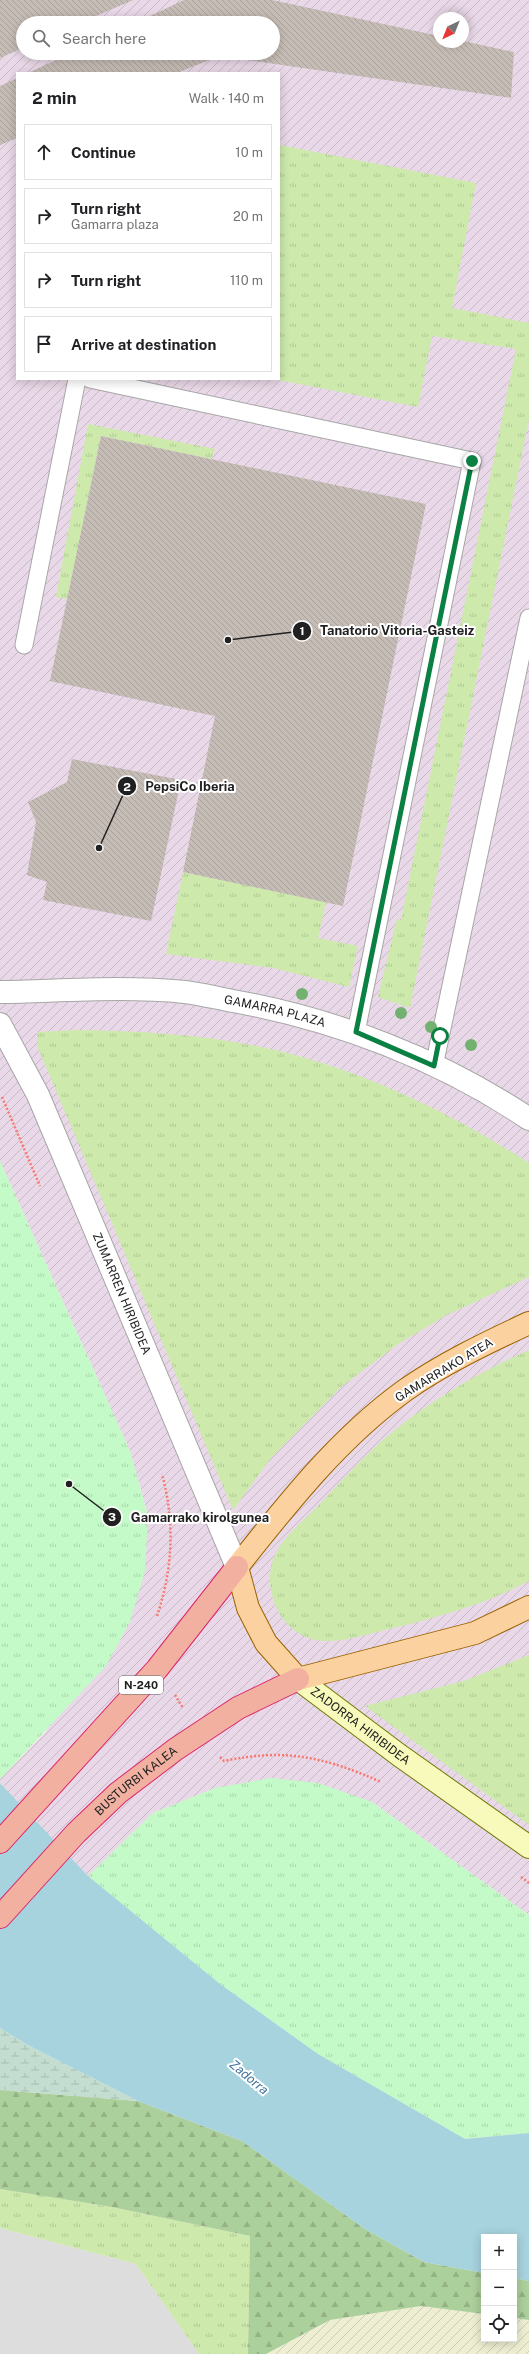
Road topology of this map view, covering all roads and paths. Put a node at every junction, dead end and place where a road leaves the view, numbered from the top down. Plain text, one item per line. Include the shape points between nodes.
1 (77, 380) edge
2 (95, 380) edge
3 (529, 618) edge
4 (24, 645) dead end
5 (0, 992) edge
6 (0, 1024) edge
7 (356, 1032) junction
8 (434, 1066) junction
9 (529, 1119) edge
10 (529, 1323) edge
11 (237, 1567) junction
12 (529, 1607) edge
13 (298, 1679) junction
14 (0, 1842) edge
15 (529, 1848) edge
16 (0, 1917) edge

1 - 4 lane
2 - 7 lane via 472,461
3 - 8 lane
5 - 7 street, GAMARRA PLAZA via 185,992 276,1009
6 - 11 street, ZUMARREN HIRIBIDEA via 38,1095
7 - 8 street, GAMARRA PLAZA
8 - 9 street, GAMARRA PLAZA via 506,1103
10 - 11 main road, GAMARRAKO ATEA via 481,1345 398,1396 345,1441 289,1502
11 - 13 main road, ZADORRA HIRIBIDEA via 248,1608 266,1643
11 - 14 highway, N-240 via 168,1656
12 - 13 main road via 475,1632
13 - 15 main road, ZADORRA HIRIBIDEA
13 - 16 highway, BUSTURBI KALEA via 238,1708 176,1749 118,1793 76,1833

